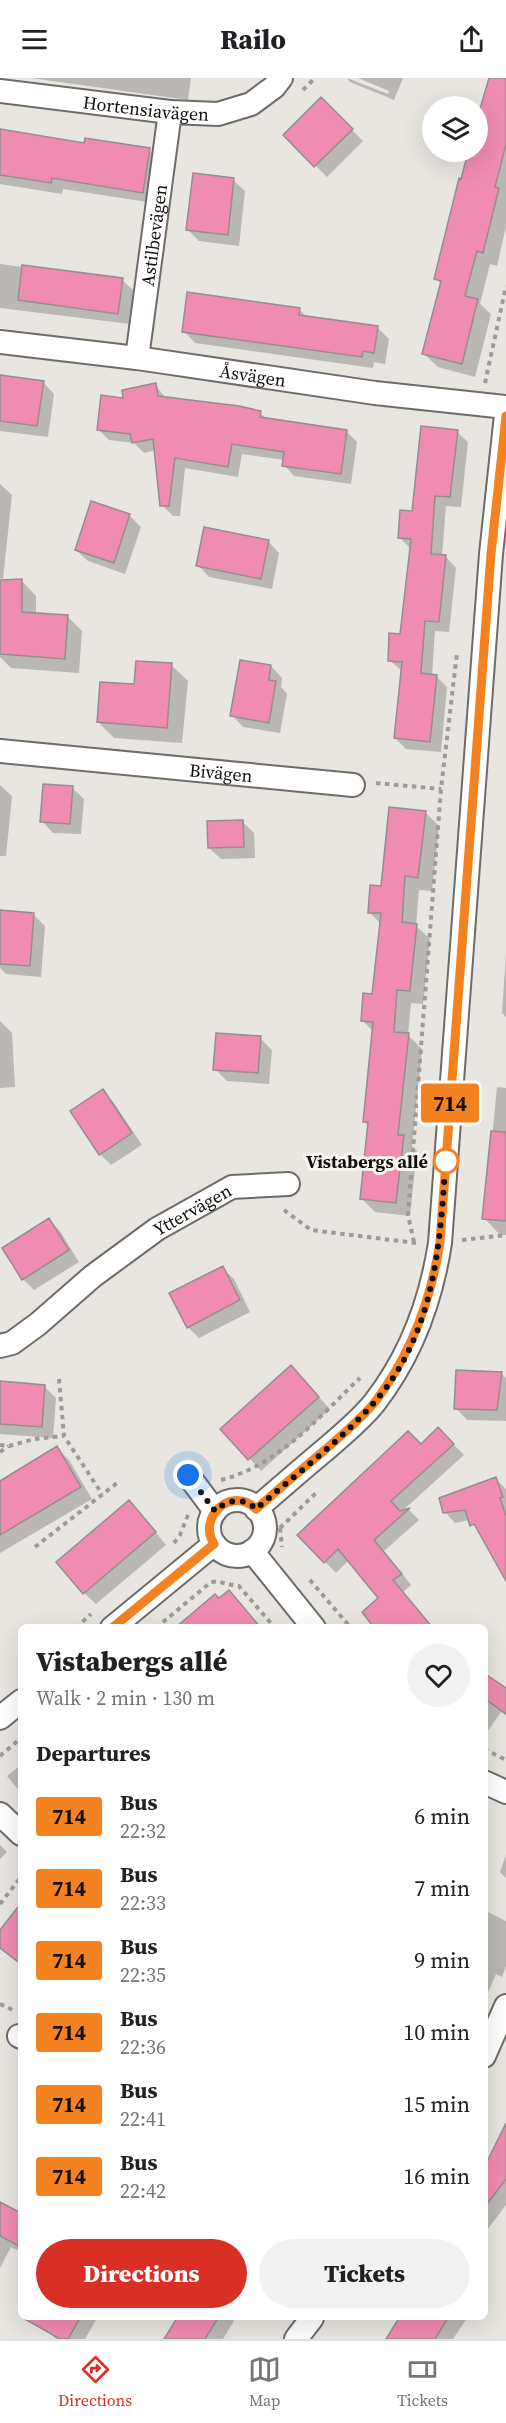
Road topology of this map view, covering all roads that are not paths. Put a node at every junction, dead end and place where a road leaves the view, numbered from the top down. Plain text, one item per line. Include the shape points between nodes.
1 (281, 78) edge
2 (0, 91) edge
3 (170, 112) junction
4 (0, 342) edge
5 (137, 358) junction
6 (506, 407) edge
7 (506, 416) edge
8 (0, 751) edge
9 (353, 784) road end
10 (288, 1184) road end
11 (0, 1346) edge
12 (256, 1509) junction
13 (214, 1544) junction
14 (252, 1551) junction
15 (117, 1624) edge
16 (311, 1624) edge
17 (18, 1703) edge
18 (0, 1718) edge
19 (488, 1784) edge
20 (506, 1792) edge
21 (0, 1814) edge
22 (18, 1831) edge
23 (506, 2006) edge
24 (488, 2047) edge
25 (310, 2320) edge
26 (296, 2339) edge

1 - 3 street, Hortensiavägen via 251,104 218,114
2 - 3 street, Hortensiavägen
3 - 5 street, Astilbevägen
4 - 5 street, Åsvägen
5 - 6 street, Åsvägen via 375,393
7 - 12 street via 491,554 440,1242 434,1280 415,1336 374,1403
8 - 9 street, Bivägen
10 - 11 street, Yttervägen via 232,1187 157,1229 93,1275 38,1324 12,1343
12 - 13 street via 244,1501 222,1504 202,1493
12 - 14 street via 265,1527
13 - 14 street via 236,1556
13 - 15 street
14 - 16 street
17 - 18 street
19 - 20 street
21 - 22 street
23 - 24 street
25 - 26 street

